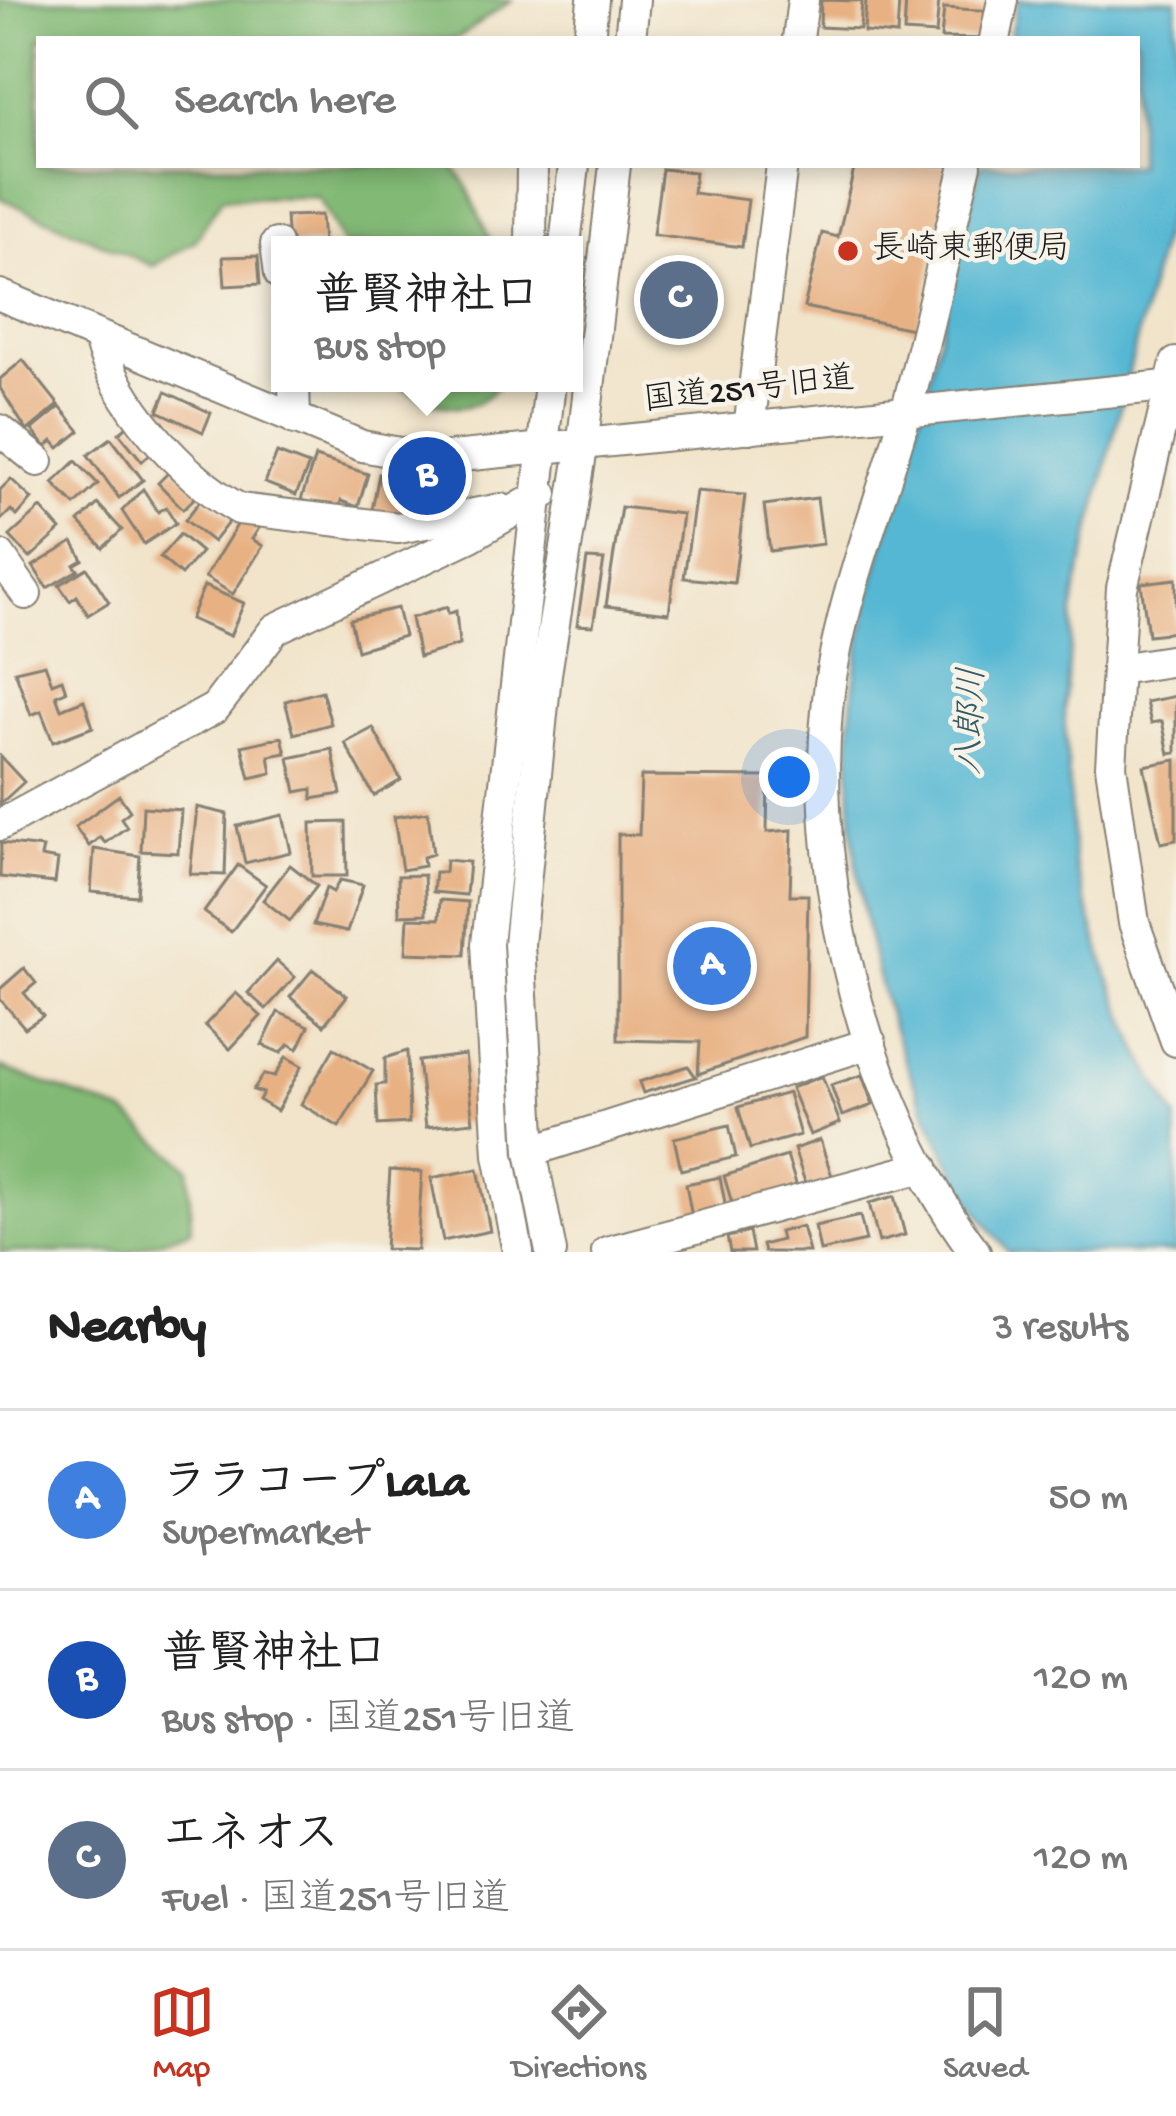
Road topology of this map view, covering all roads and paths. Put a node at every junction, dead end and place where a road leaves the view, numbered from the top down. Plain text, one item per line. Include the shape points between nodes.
1 (593, 0) edge
2 (634, 0) edge
3 (802, 0) edge
4 (1003, 0) edge
5 (589, 36) edge
6 (630, 36) edge
7 (798, 36) edge
8 (996, 36) edge
9 (532, 168) edge
10 (574, 168) edge
11 (616, 168) edge
12 (782, 168) edge
13 (965, 168) edge
14 (530, 236) edge
15 (566, 236) edge
16 (0, 295) edge
17 (99, 339) junction
18 (1167, 381) edge
19 (294, 392) edge
20 (549, 392) edge
21 (913, 411) junction
22 (295, 419) junction
23 (749, 428) junction
24 (0, 430) edge
25 (582, 448) junction
26 (543, 450) junction
27 (38, 461) dead end
28 (536, 502) junction
29 (0, 556) edge
30 (26, 594) dead end
31 (1176, 660) edge
32 (1118, 669) junction
33 (0, 825) edge
34 (1176, 1041) edge
35 (871, 1043) junction
36 (531, 1151) junction
37 (923, 1167) junction
38 (518, 1252) edge
39 (551, 1252) edge
40 (607, 1252) edge
41 (975, 1252) edge

1 - 5 street
2 - 6 street
3 - 7 street
4 - 8 street
9 - 14 street
10 - 15 street
11 - 25 street
12 - 23 street
13 - 21 street
16 - 17 street, 国道251号旧道
17 - 22 street, 国道251号旧道
17 - 28 street via 105,363 163,444 239,508 398,528
18 - 21 street, 国道251号旧道
18 - 32 street via 1122,588
19 - 22 street
20 - 26 street
21 - 23 street, 国道251号旧道
21 - 35 street via 848,603 827,708 826,837
22 - 26 street, 国道251号旧道 via 362,446 432,459
23 - 25 street, 国道251号旧道
24 - 27 street
25 - 26 street, 国道251号旧道
25 - 28 street
25 - 36 street via 546,674 519,944
26 - 28 street
28 - 33 street via 275,629 215,708
28 - 38 street via 488,944 499,1155
29 - 30 street
31 - 32 street
32 - 34 street via 1111,766 1120,839 1134,922
35 - 36 street
35 - 37 street
36 - 39 street
37 - 40 street
37 - 41 street

